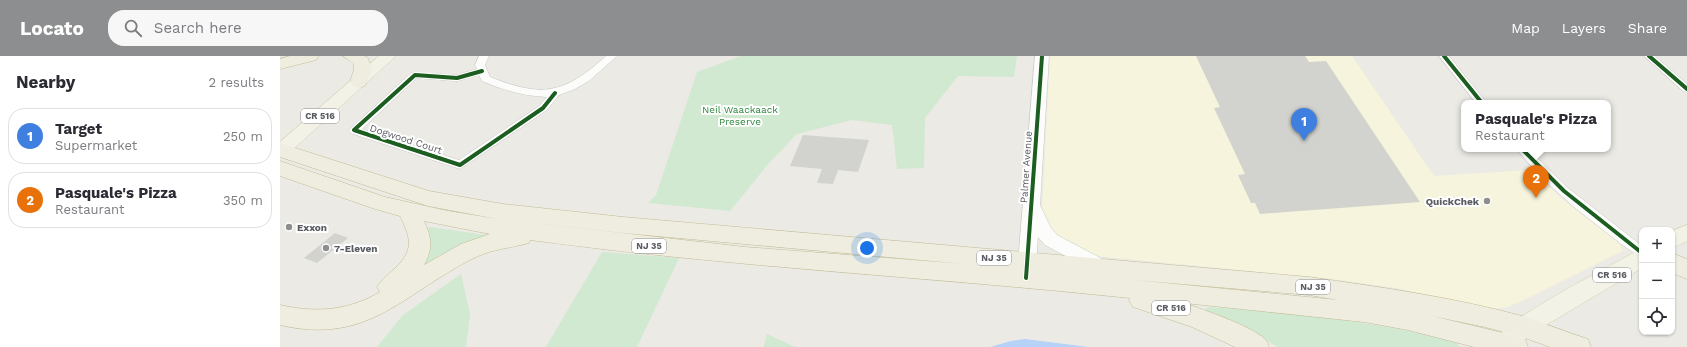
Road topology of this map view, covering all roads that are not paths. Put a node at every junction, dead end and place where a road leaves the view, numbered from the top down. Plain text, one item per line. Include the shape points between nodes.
1 (286, 56) edge
2 (310, 56) edge
3 (352, 56) edge
4 (388, 56) edge
5 (484, 56) edge
6 (612, 56) edge
7 (1042, 56) edge
8 (1444, 56) edge
9 (1649, 56) edge
10 (280, 58) edge
11 (280, 64) edge
12 (482, 71) junction
13 (359, 82) junction
14 (1687, 89) edge
15 (555, 93) junction
16 (1480, 100) edge
17 (1525, 152) edge
18 (280, 155) edge
19 (1031, 206) junction
20 (408, 210) junction
21 (1687, 232) edge
22 (555, 235) junction
23 (1675, 238) edge
24 (1639, 251) edge
25 (1639, 260) edge
26 (1674, 263) edge
27 (1100, 266) junction
28 (1026, 269) junction
29 (1687, 270) edge
30 (1080, 284) junction
31 (280, 301) edge
32 (280, 315) edge
33 (1511, 341) edge
34 (1257, 347) edge
35 (1579, 347) edge

1 - 10 highway
2 - 11 highway
3 - 13 highway via 362,62
4 - 13 main road, CR 516
5 - 12 street via 480,65
6 - 15 street via 580,83
7 - 19 street, Palmer Avenue
8 - 16 street
9 - 14 street
12 - 15 street via 486,79 501,86 530,93
12 - 15 street, Dogwood Court via 457,78 415,75 354,130 460,165 543,108
13 - 18 main road, CR 516
17 - 24 street via 1578,205
18 - 20 highway, NJ 35 via 358,196
18 - 28 highway, NJ 35 via 428,198 503,212
19 - 27 street, Palmer Avenue via 1044,232 1052,240
19 - 28 street, Palmer Avenue
20 - 22 highway, NJ 35 via 490,226
20 - 31 highway via 419,235 419,252 407,271 383,292 354,305 326,310
21 - 23 main road
22 - 28 highway, NJ 35 via 747,256
22 - 32 highway via 515,237 471,249 444,263 389,299 349,316 314,321
25 - 33 main road, CR 516
26 - 29 highway
27 - 28 highway, NJ 35
27 - 33 highway, NJ 35 via 1309,286 1393,298 1485,317
28 - 30 highway, NJ 35
30 - 33 highway, NJ 35 via 1364,312
30 - 34 highway, CR 516 via 1173,309 1223,329
33 - 35 highway, NJ 35

